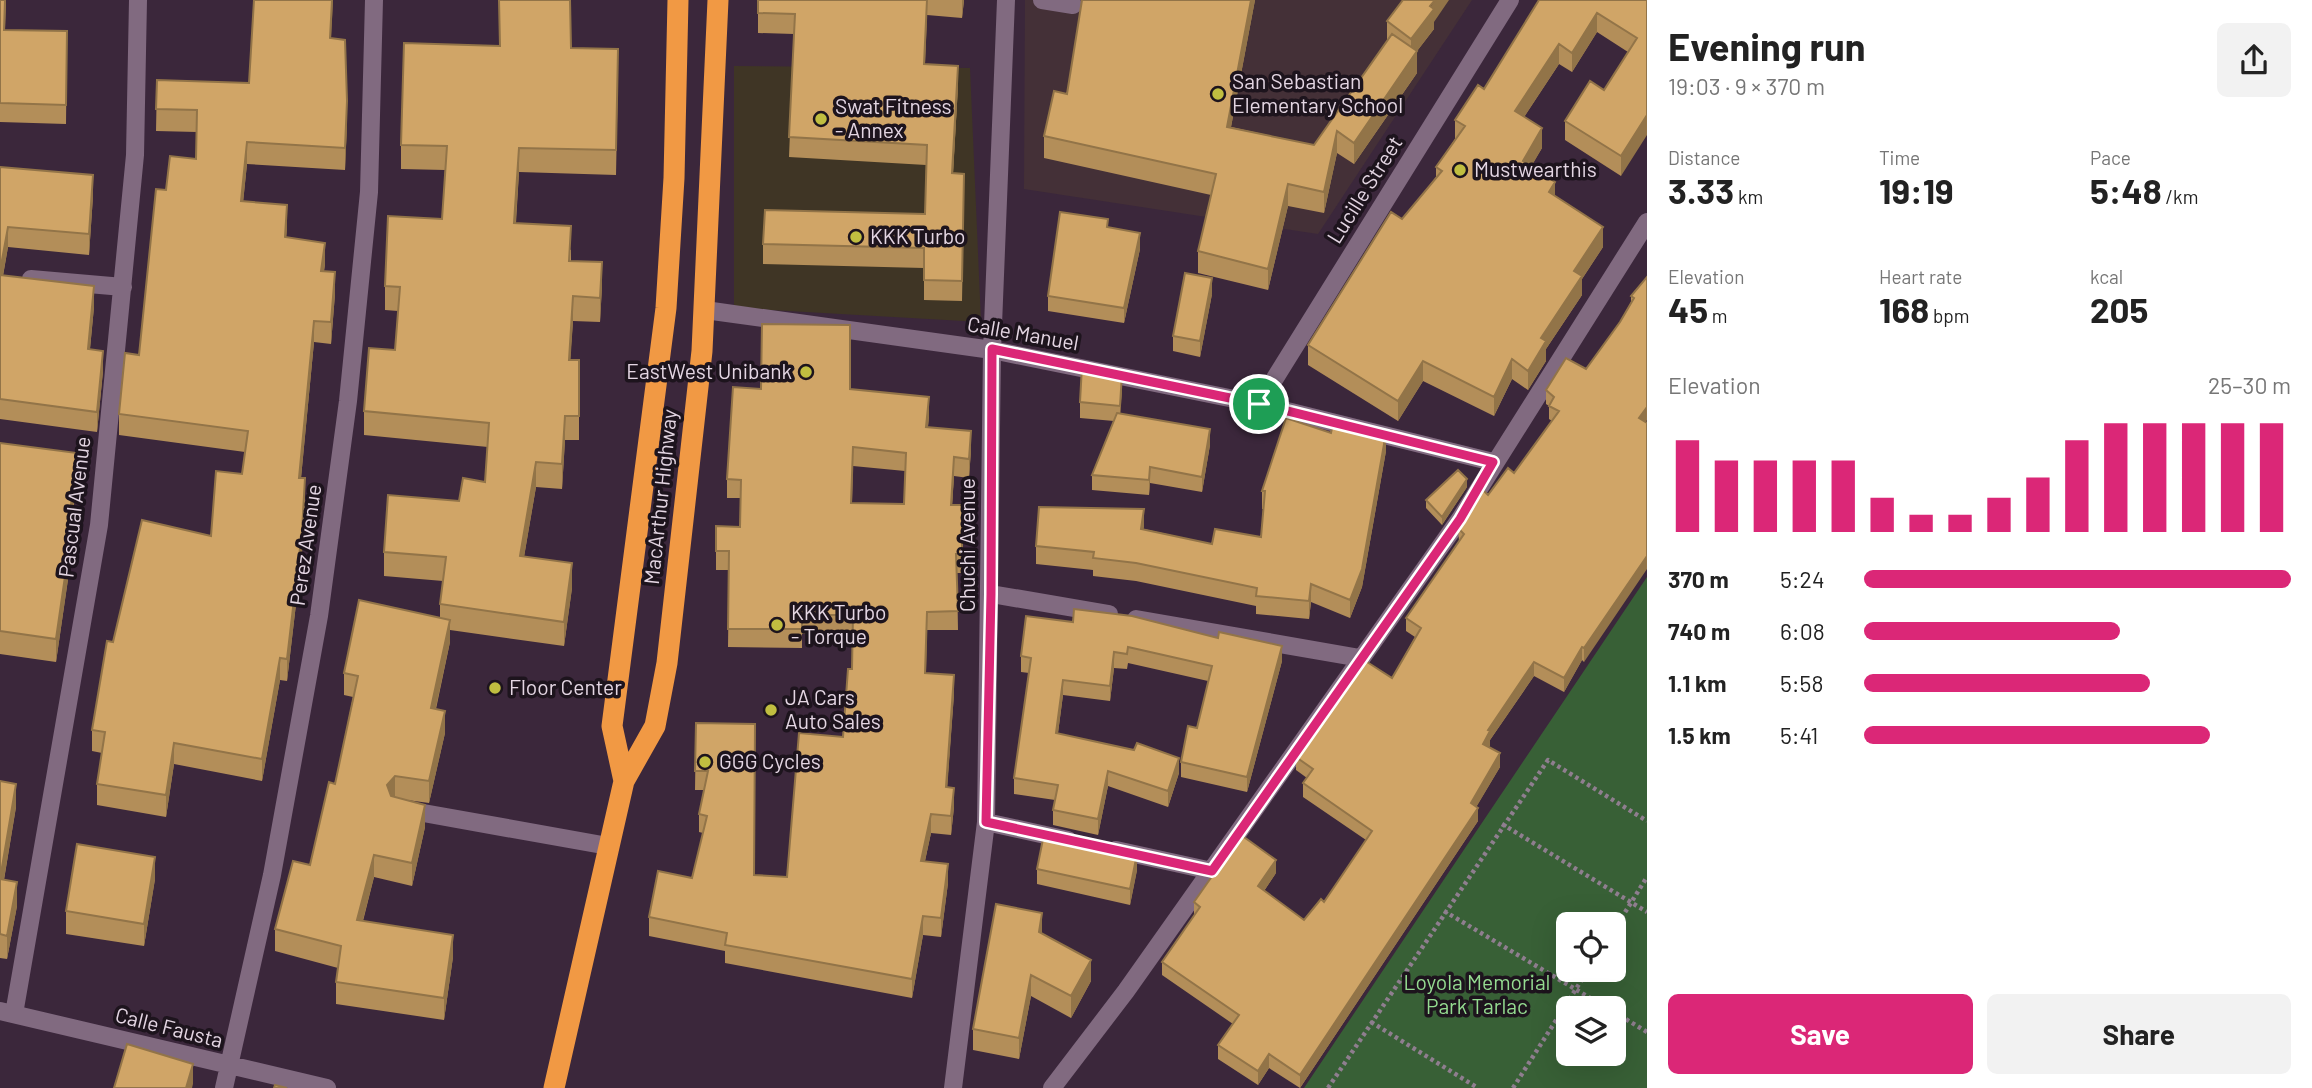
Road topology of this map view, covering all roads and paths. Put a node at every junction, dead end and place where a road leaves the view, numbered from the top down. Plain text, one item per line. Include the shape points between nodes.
1 (138, 0) edge
2 (374, 0) edge
3 (678, 0) edge
4 (719, 0) edge
5 (1006, 0) edge
6 (1042, 0) edge
7 (1510, 0) edge
8 (1073, 5) dead end
9 (1647, 222) edge
10 (31, 279) edge
11 (123, 286) junction
12 (705, 310) junction
13 (992, 349) junction
14 (1259, 404) junction
15 (1493, 462) junction
16 (991, 594) junction
17 (1360, 658) junction
18 (624, 780) junction
19 (398, 809) edge
20 (1647, 821) edge
21 (986, 822) junction
22 (1502, 824) junction
23 (608, 846) junction
24 (1212, 871) junction
25 (1647, 877) edge
26 (1631, 902) junction
27 (1444, 911) junction
28 (1625, 912) edge
29 (1647, 912) edge
30 (1580, 982) edge
31 (1576, 989) junction
32 (1587, 996) edge
33 (7, 1012) edge
34 (1626, 1019) edge
35 (1371, 1022) junction
36 (1647, 1032) edge
37 (230, 1066) junction
38 (223, 1088) edge
39 (327, 1088) edge
40 (554, 1088) edge
41 (953, 1088) edge
42 (1052, 1088) edge
43 (1328, 1088) edge
44 (1478, 1088) edge
45 (1513, 1088) edge

1 - 11 street, Pascual Avenue via 135,155
2 - 37 street, Perez Avenue via 369,192 348,401 319,616 272,875
3 - 18 highway, MacArthur Highway via 666,308 612,726
4 - 12 highway, MacArthur Highway
5 - 13 street, Chuchi Avenue
6 - 8 street
7 - 14 street, Lucille Street
9 - 15 street
10 - 11 street
11 - 33 street, Pascual Avenue via 99,525
12 - 13 street, Calle Manuel
12 - 18 highway, MacArthur Highway via 667,663 655,726
13 - 14 street, Calle Manuel
13 - 16 street, Chuchi Avenue
14 - 15 street, Calle Manuel
15 - 17 street via 1460,519
16 - 17 street
16 - 21 street, Chuchi Avenue
17 - 24 street
18 - 23 highway, MacArthur Highway
19 - 23 street
20 - 22 path via 1548,760
21 - 24 street
21 - 41 street, Chuchi Avenue
22 - 26 path
22 - 27 path
23 - 40 highway, MacArthur Highway
24 - 42 street
25 - 26 path
26 - 28 path
26 - 29 path
27 - 31 path
27 - 35 path
30 - 31 path
31 - 32 path
31 - 45 path
33 - 37 street, Calle Fausta
34 - 36 path
35 - 43 path
35 - 44 path
37 - 38 street, Perez Avenue
37 - 39 street, Calle Fausta

